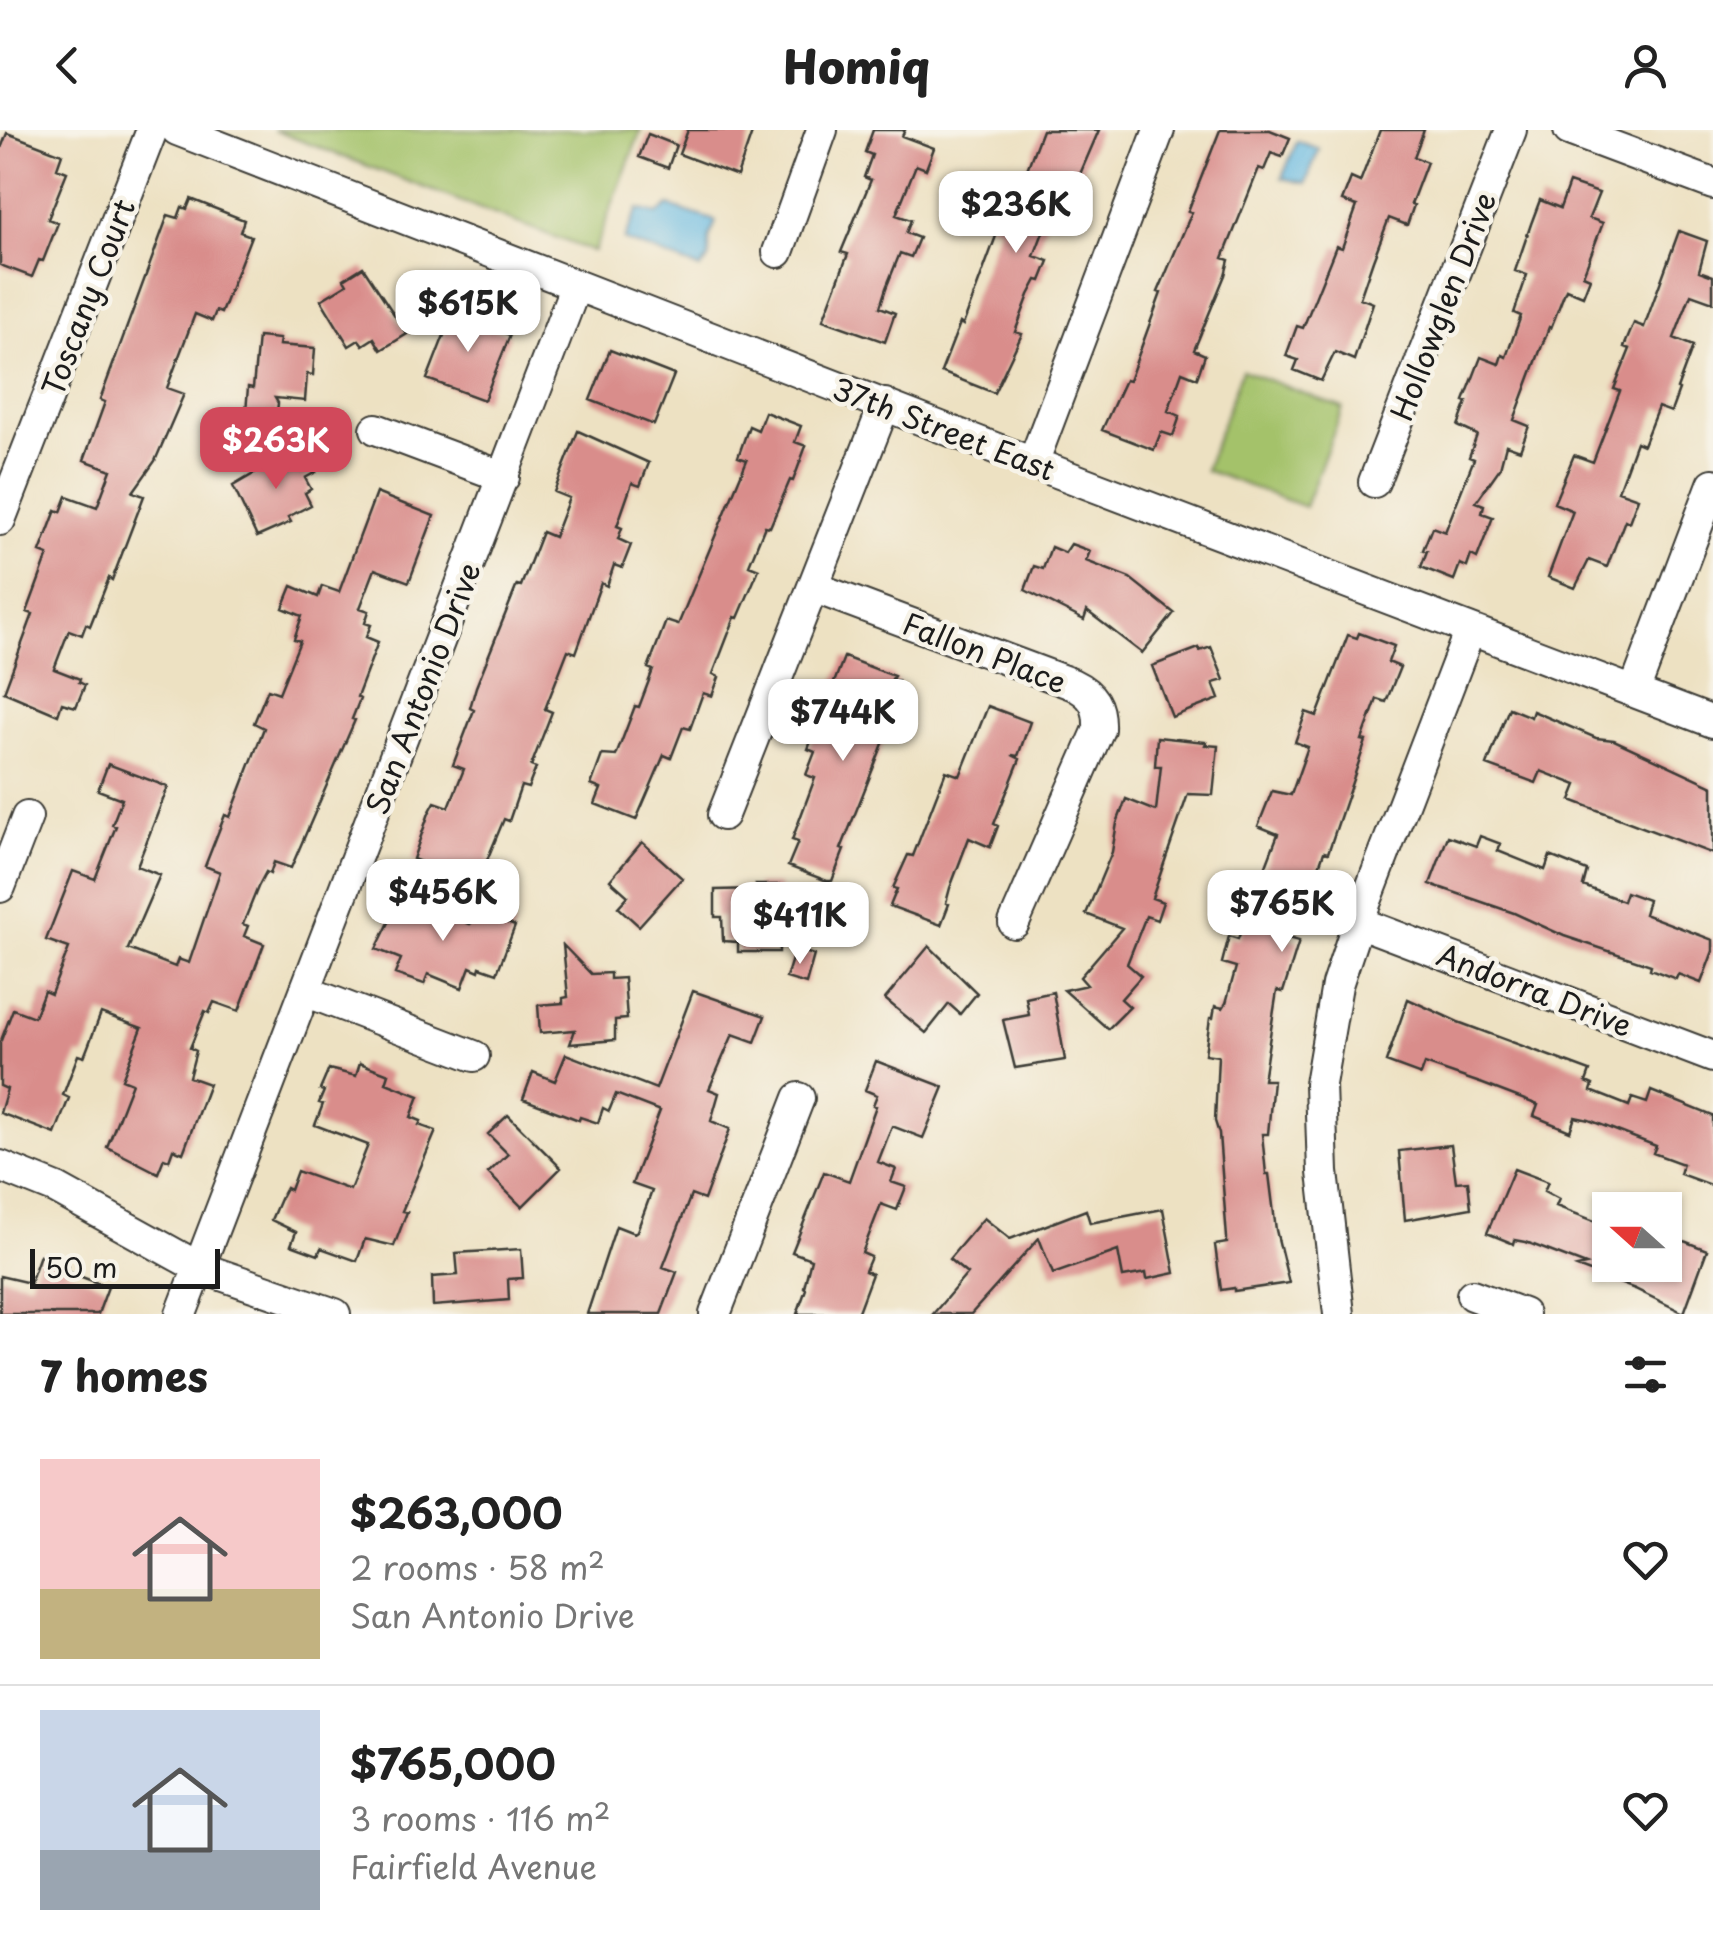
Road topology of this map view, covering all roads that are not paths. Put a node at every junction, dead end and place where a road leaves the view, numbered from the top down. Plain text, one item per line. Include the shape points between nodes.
1 (152, 130) edge
2 (177, 130) edge
3 (822, 130) edge
4 (1159, 130) edge
5 (1511, 130) edge
6 (1569, 130) edge
7 (1713, 184) edge
8 (778, 252) dead end
9 (576, 284) junction
10 (885, 404) junction
11 (376, 429) dead end
12 (1033, 463) junction
13 (504, 477) junction
14 (1374, 482) dead end
15 (1713, 484) edge
16 (0, 520) edge
17 (813, 587) junction
18 (1470, 630) junction
19 (1634, 692) junction
20 (1713, 722) edge
21 (723, 816) dead end
22 (27, 817) dead end
23 (0, 887) edge
24 (1358, 922) junction
25 (1014, 924) dead end
26 (304, 992) junction
27 (474, 1056) dead end
28 (1713, 1056) edge
29 (799, 1098) dead end
30 (0, 1166) edge
31 (198, 1267) junction
32 (1472, 1296) dead end
33 (181, 1314) edge
34 (335, 1314) edge
35 (715, 1314) edge
36 (1338, 1314) edge
37 (1523, 1314) edge

1 - 16 street, Toscany Court
2 - 9 street, 37th Street East
3 - 8 street
4 - 12 street
5 - 14 street, Hollowglen Drive
6 - 7 street
9 - 10 street, 37th Street East
9 - 13 street, San Antonio Drive
10 - 12 street, 37th Street East
10 - 17 street
11 - 13 street
12 - 18 street, 37th Street East
13 - 26 street, San Antonio Drive
15 - 19 street
17 - 21 street
17 - 25 street, Fallon Place via 1092,696 1099,729
18 - 19 street, 37th Street East
18 - 24 street
19 - 20 street, 37th Street East
22 - 23 street
24 - 28 street, Andorra Drive
24 - 36 street via 1338,985 1320,1084
26 - 27 street
26 - 31 street, San Antonio Drive
29 - 35 street
30 - 31 street via 57,1189
31 - 33 street, San Antonio Drive
31 - 34 street
32 - 37 street

